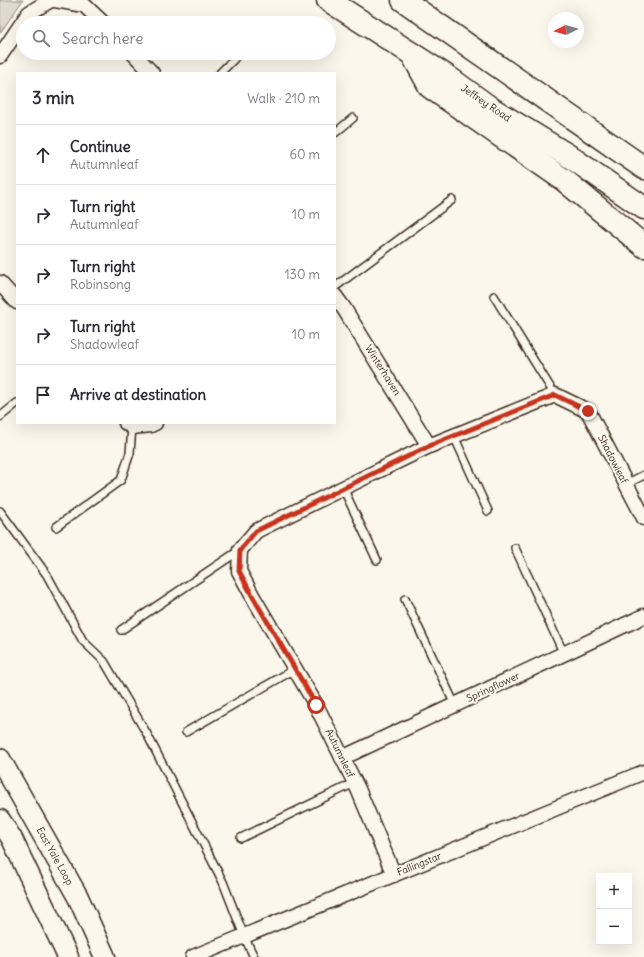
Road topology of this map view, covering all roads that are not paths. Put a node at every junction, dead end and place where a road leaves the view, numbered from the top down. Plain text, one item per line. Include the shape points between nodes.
1 (51, 0) edge
2 (55, 0) edge
3 (328, 0) edge
4 (403, 0) edge
5 (27, 16) edge
6 (96, 16) edge
7 (16, 32) edge
8 (412, 54) junction
9 (0, 56) edge
10 (139, 60) edge
11 (233, 60) edge
12 (151, 72) edge
13 (221, 72) edge
14 (353, 118) dead end
15 (336, 133) edge
16 (644, 168) edge
17 (452, 200) dead end
18 (644, 208) edge
19 (644, 246) edge
20 (0, 283) edge
21 (336, 286) edge
22 (494, 296) dead end
23 (16, 301) edge
24 (338, 305) edge
25 (555, 395) junction
26 (16, 404) edge
27 (0, 417) edge
28 (153, 424) edge
29 (129, 425) edge
30 (454, 436) junction
31 (429, 446) junction
32 (644, 475) edge
33 (626, 484) junction
34 (343, 488) junction
35 (0, 511) edge
36 (488, 512) dead end
37 (644, 518) edge
38 (56, 527) dead end
39 (514, 548) dead end
40 (240, 550) junction
41 (377, 560) dead end
42 (405, 599) dead end
43 (644, 616) edge
44 (121, 630) dead end
45 (564, 654) junction
46 (295, 669) junction
47 (455, 705) junction
48 (186, 732) dead end
49 (0, 758) edge
50 (342, 758) junction
51 (644, 772) edge
52 (354, 783) junction
53 (0, 820) edge
54 (241, 838) dead end
55 (394, 874) junction
56 (244, 936) junction
57 (68, 957) edge
58 (105, 957) edge
59 (193, 957) edge
60 (254, 957) edge

1 - 5 street
2 - 6 street via 84,5
3 - 8 main road, Jeffrey Road
4 - 16 main road
7 - 9 street
8 - 18 main road, Jeffrey Road
8 - 19 main road via 430,87 564,180
10 - 12 street
11 - 13 lane
14 - 15 lane
17 - 21 lane
20 - 23 street
22 - 25 lane
24 - 31 street, Winterhaven
25 - 30 street
25 - 33 street, Shadowleaf via 588,411
26 - 27 lane
28 - 29 street
29 - 38 lane via 130,453 121,480
30 - 31 street
30 - 36 lane
31 - 34 street
32 - 33 lane
33 - 37 street, Shadowleaf
34 - 40 street via 256,531
34 - 41 lane
35 - 56 lane via 46,574 83,642 104,661 147,734 223,882
39 - 45 lane
40 - 44 lane
40 - 46 street, Autumnleaf via 239,571
42 - 47 lane
43 - 45 street, Springflower
45 - 47 street, Springflower
46 - 48 lane
46 - 50 street, Autumnleaf
47 - 50 street, Springflower
49 - 58 main road, East Yale Loop via 78,897
50 - 52 street, Autumnleaf
51 - 55 street, Fallingstar
52 - 54 lane
52 - 55 street, Autumnleaf
53 - 57 main road via 12,839
55 - 56 street, Fallingstar
56 - 59 street, Fallingstar
56 - 60 lane

